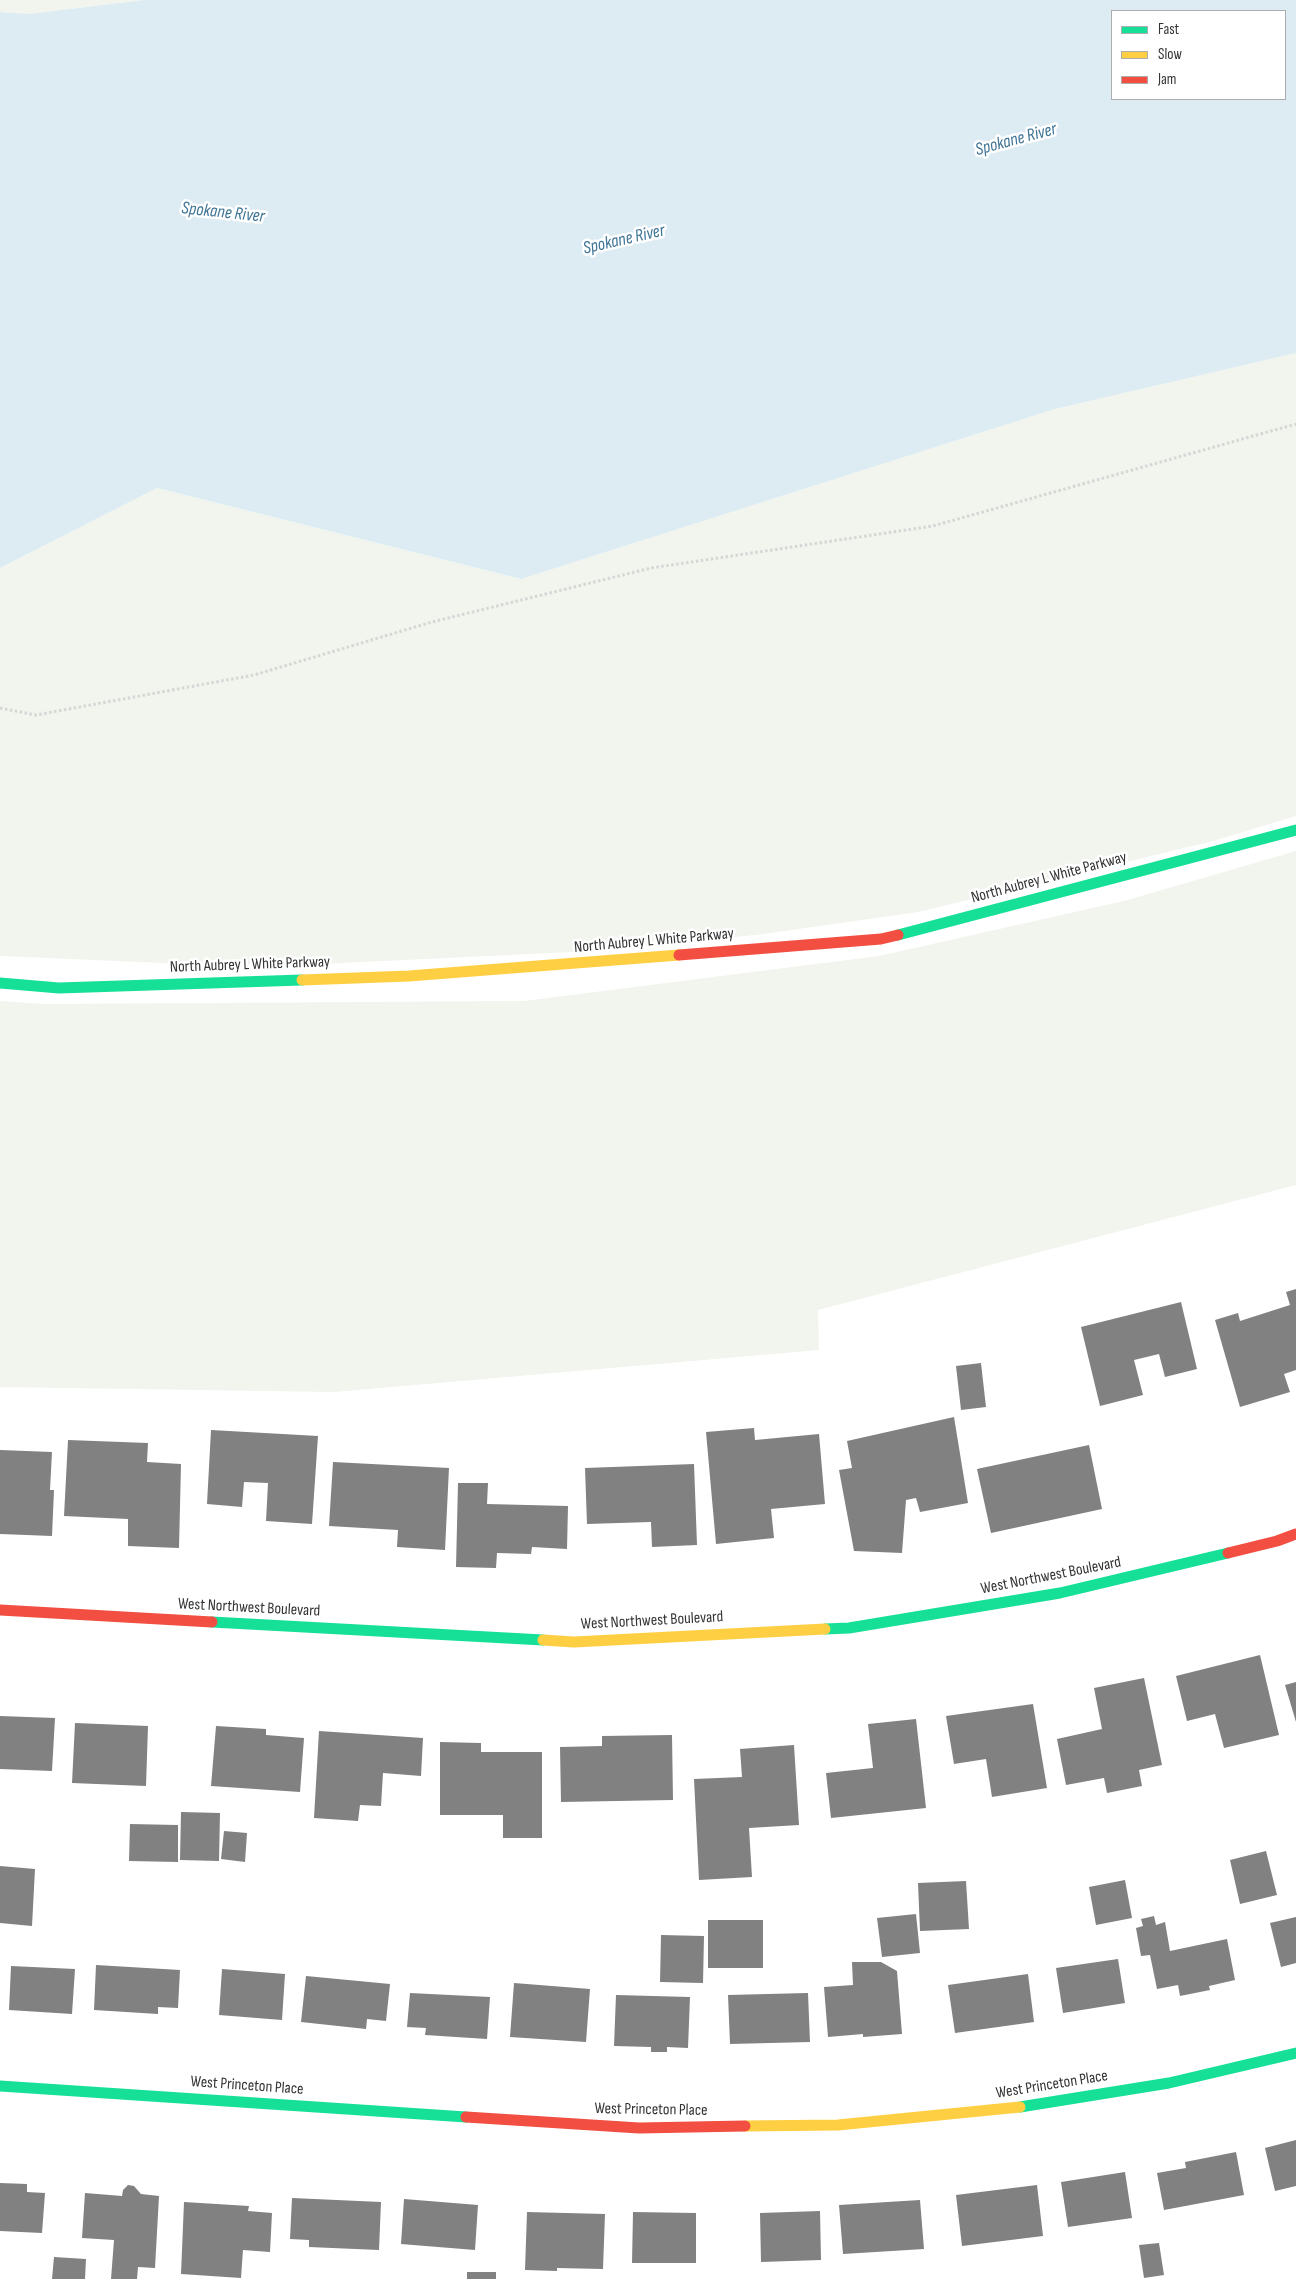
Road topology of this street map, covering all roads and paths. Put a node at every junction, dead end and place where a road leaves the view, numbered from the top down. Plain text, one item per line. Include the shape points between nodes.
1 (1296, 424) edge
2 (0, 708) edge
3 (1296, 830) edge
4 (0, 983) edge
5 (1296, 1534) edge
6 (0, 1610) edge
7 (1296, 2053) edge
8 (0, 2086) edge

1 - 2 path via 933,526 650,568 432,622 254,675 36,715
3 - 4 street, North Aubrey L White Parkway via 881,939 409,976 59,988
5 - 6 street, West Northwest Boulevard via 1060,1593 849,1628 574,1642
7 - 8 street, West Princeton Place via 1169,2083 1013,2108 838,2125 640,2128

